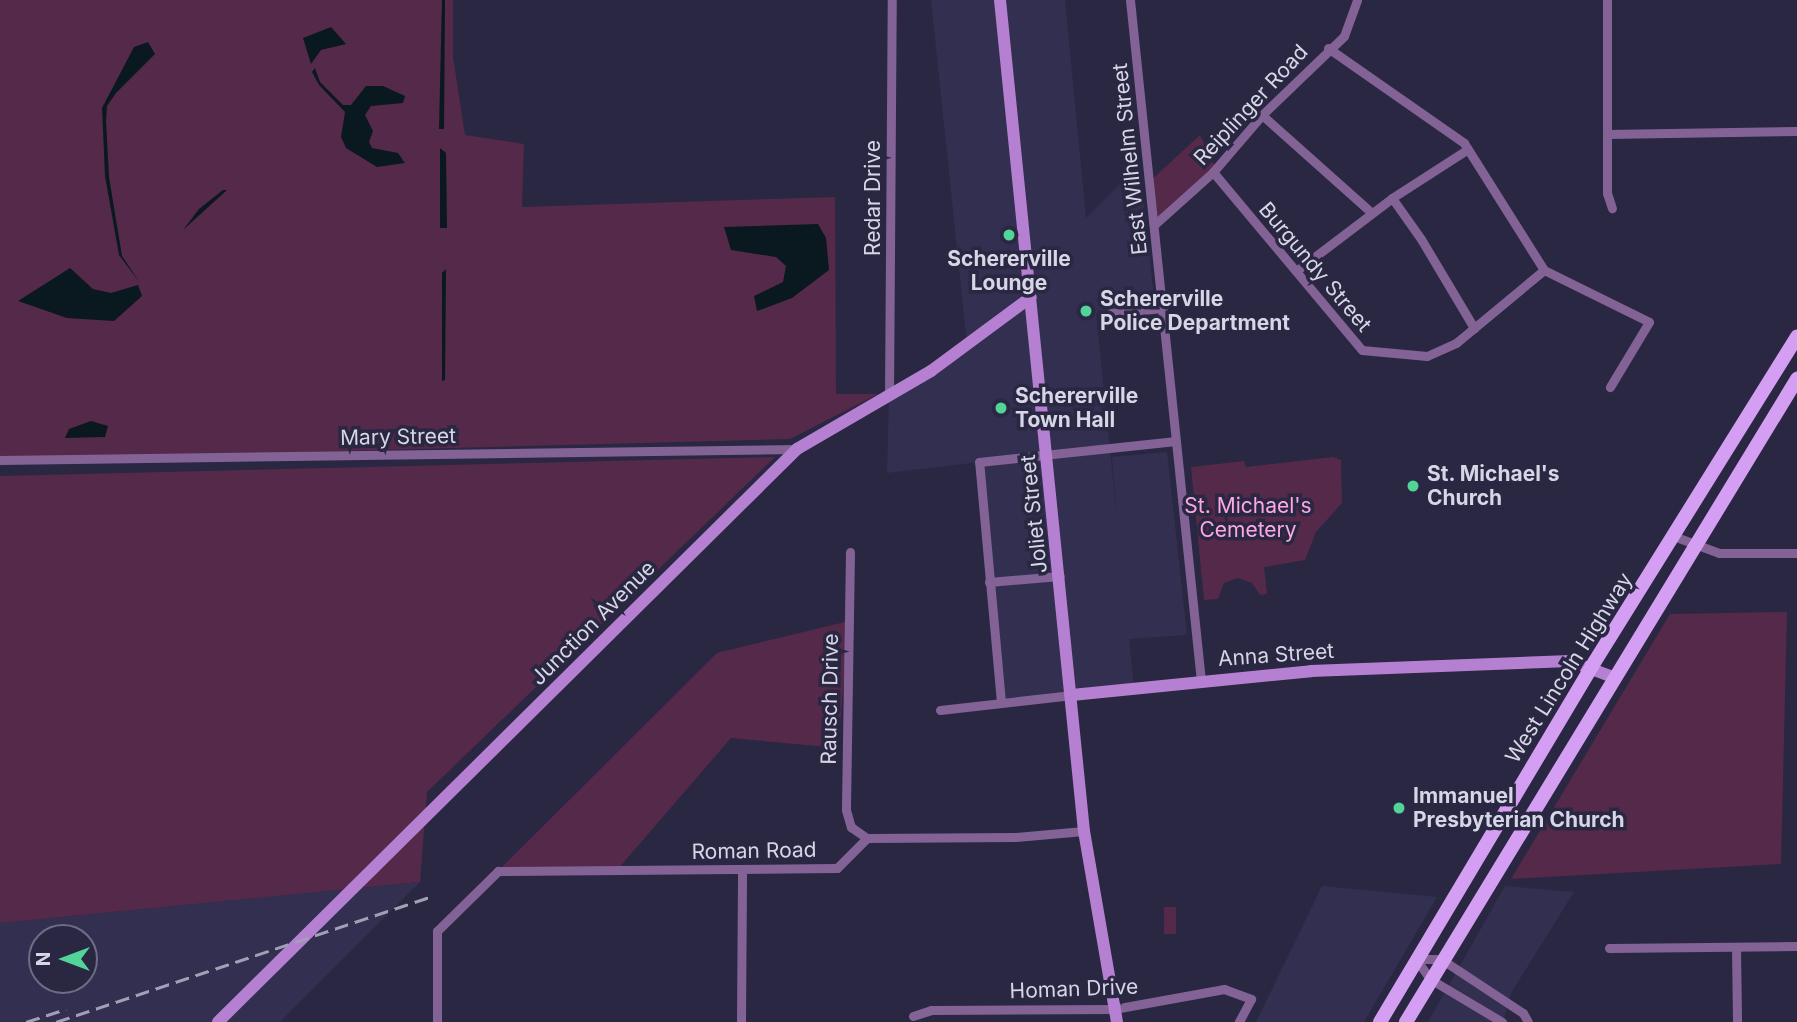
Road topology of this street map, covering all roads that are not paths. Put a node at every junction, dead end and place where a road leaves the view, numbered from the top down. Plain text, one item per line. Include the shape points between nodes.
1 (892, 0) edge
2 (1000, 0) edge
3 (1130, 0) edge
4 (1357, 0) edge
5 (1607, 0) edge
6 (1328, 48) junction
7 (1262, 115) junction
8 (1797, 131) edge
9 (1607, 134) junction
10 (1468, 149) junction
11 (1213, 172) junction
12 (1392, 198) junction
13 (1612, 208) dead end
14 (1372, 213) junction
15 (1154, 225) junction
16 (1544, 270) junction
17 (1296, 271) junction
18 (1031, 296) junction
19 (1163, 308) junction
20 (1111, 313) dead end
21 (1474, 328) junction
22 (1797, 337) edge
23 (1797, 379) edge
24 (1610, 387) dead end
25 (889, 396) junction
26 (1176, 440) junction
27 (797, 449) junction
28 (1047, 455) junction
29 (0, 460) edge
30 (1676, 537) junction
31 (1694, 544) junction
32 (850, 552) dead end
33 (1797, 552) edge
34 (1060, 576) junction
35 (989, 582) junction
36 (1591, 666) junction
37 (1613, 677) junction
38 (1201, 681) junction
39 (1072, 695) junction
40 (1001, 702) junction
41 (940, 710) dead end
42 (1084, 831) junction
43 (867, 838) junction
44 (742, 869) junction
45 (1797, 946) edge
46 (1736, 947) junction
47 (1609, 948) dead end
48 (1416, 959) junction
49 (1441, 959) junction
50 (1430, 979) junction
51 (1115, 1015) edge
52 (913, 1016) dead end
53 (218, 1022) edge
54 (437, 1022) edge
55 (741, 1022) edge
56 (1239, 1022) edge
57 (1380, 1022) edge
58 (1406, 1022) edge
59 (1502, 1022) edge
60 (1528, 1022) edge
61 (1737, 1022) edge

1 - 25 street, Redar Drive
2 - 18 street, Joliet Street
3 - 15 street, East Wilhelm Street
4 - 6 street, Reiplinger Road via 1349,29
5 - 9 street
6 - 7 street, Reiplinger Road
6 - 10 street
7 - 11 street, Reiplinger Road
7 - 14 street
8 - 9 street
9 - 13 street via 1607,193
10 - 12 street
10 - 16 street
11 - 15 street, Reiplinger Road
11 - 17 street, Burgundy Street
12 - 14 street
12 - 21 street via 1422,239
14 - 17 street
15 - 19 street, East Wilhelm Street
16 - 21 street, Burgundy Street
16 - 24 street via 1649,323
17 - 21 street, Burgundy Street via 1362,350 1427,356 1456,343
18 - 25 street, Junction Avenue via 931,371
18 - 28 street, Joliet Street
19 - 20 street
19 - 26 street, East Wilhelm Street
22 - 30 main road, West Lincoln Highway
23 - 31 main road, West Lincoln Highway
25 - 27 street, Junction Avenue
26 - 28 street
26 - 38 street, East Wilhelm Street
27 - 29 street, Mary Street
27 - 53 street, Junction Avenue
28 - 34 street, Joliet Street
28 - 35 street via 979,462
30 - 31 street
30 - 36 main road, West Lincoln Highway
31 - 33 street via 1719,553
31 - 37 main road, West Lincoln Highway
32 - 43 street, Rausch Drive via 846,810 851,827
34 - 35 street
34 - 39 street, Joliet Street
35 - 40 street
36 - 37 street, Anna Street
36 - 38 street, Anna Street via 1570,661 1353,669
36 - 48 main road, West Lincoln Highway
37 - 49 main road, West Lincoln Highway
38 - 39 street, Anna Street
39 - 40 street, Anna Street
39 - 42 street, Joliet Street
40 - 41 street, Anna Street
42 - 43 street via 1016,837
42 - 51 street, Joliet Street
43 - 44 street, Roman Road via 836,868
44 - 54 street, Roman Road via 498,871 437,931
44 - 55 street
45 - 46 street
46 - 47 street
46 - 61 street
48 - 49 street
48 - 50 street
48 - 57 main road, West Lincoln Highway
49 - 50 main road, West Lincoln Highway
49 - 60 street via 1523,1013
50 - 58 main road, West Lincoln Highway
50 - 59 street
51 - 52 street, Homan Drive via 931,1010
51 - 56 street, Homan Drive via 1224,989 1251,999

